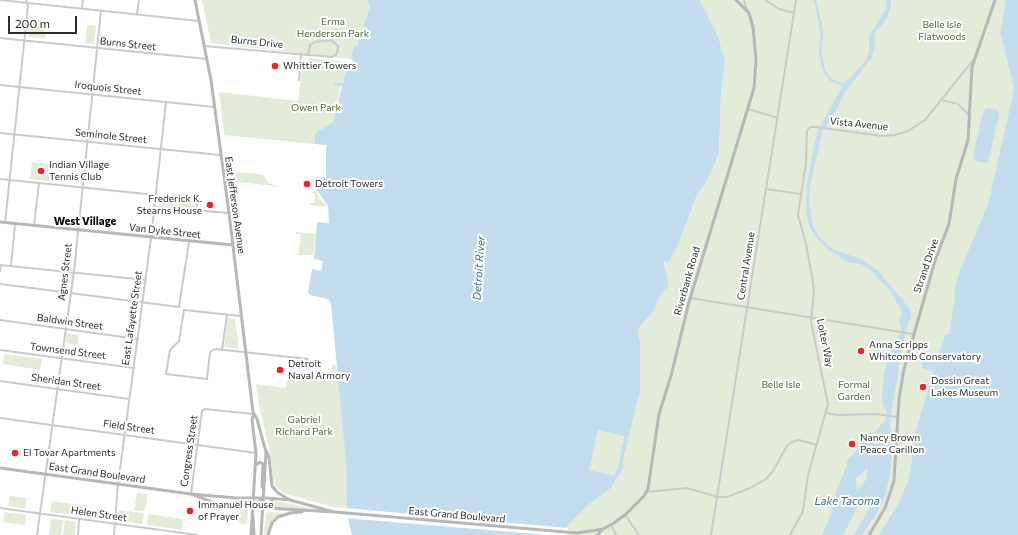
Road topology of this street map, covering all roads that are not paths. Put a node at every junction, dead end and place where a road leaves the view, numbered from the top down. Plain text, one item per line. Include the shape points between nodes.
1 (0, 0) edge
2 (83, 0) edge
3 (139, 0) edge
4 (195, 0) edge
5 (736, 0) edge
6 (744, 0) edge
7 (765, 0) edge
8 (796, 0) edge
9 (995, 0) edge
10 (27, 1) edge
11 (82, 9) junction
12 (101, 10) junction
13 (747, 11) junction
14 (794, 13) junction
15 (137, 14) junction
16 (199, 21) junction
17 (0, 38) edge
18 (24, 41) junction
19 (204, 46) junction
20 (97, 48) junction
21 (301, 54) junction
22 (308, 55) junction
23 (974, 58) junction
24 (207, 59) junction
25 (299, 80) dead end
26 (0, 85) edge
27 (19, 87) junction
28 (92, 95) junction
29 (942, 100) junction
30 (166, 102) junction
31 (214, 107) junction
32 (748, 109) junction
33 (970, 116) junction
34 (778, 118) junction
35 (810, 127) joint
36 (0, 133) edge
37 (14, 134) junction
38 (87, 142) junction
39 (161, 149) junction
40 (220, 155) junction
41 (0, 179) edge
42 (10, 180) junction
43 (39, 183) junction
44 (82, 188) junction
45 (766, 189) junction
46 (801, 194) junction
47 (156, 195) junction
48 (156, 199) junction
49 (155, 207) junction
50 (198, 211) junction
51 (229, 213) junction
52 (0, 222) edge
53 (5, 223) junction
54 (15, 224) junction
55 (34, 226) junction
56 (78, 230) junction
57 (152, 238) junction
58 (189, 242) junction
59 (233, 246) junction
60 (0, 265) edge
61 (10, 266) junction
62 (0, 271) edge
63 (73, 272) junction
64 (146, 280) junction
65 (0, 284) edge
66 (71, 293) junction
67 (690, 298) junction
68 (143, 303) junction
69 (748, 306) junction
70 (227, 315) junction
71 (241, 316) junction
72 (811, 317) junction
73 (0, 320) edge
74 (66, 329) junction
75 (913, 334) junction
76 (138, 339) junction
77 (0, 350) edge
78 (222, 350) junction
79 (246, 353) junction
80 (62, 358) junction
81 (308, 359) dead end
82 (134, 368) junction
83 (0, 381) edge
84 (57, 389) junction
85 (129, 399) junction
86 (826, 413) junction
87 (254, 414) junction
88 (898, 417) junction
89 (0, 418) edge
90 (52, 425) junction
91 (124, 435) junction
92 (198, 445) junction
93 (817, 445) junction
94 (265, 448) junction
95 (256, 453) junction
96 (255, 466) junction
97 (0, 468) edge
98 (46, 474) junction
99 (118, 484) junction
100 (264, 490) junction
101 (646, 492) junction
102 (191, 494) junction
103 (213, 495) junction
104 (718, 497) junction
105 (242, 498) junction
106 (253, 498) junction
107 (264, 498) junction
108 (274, 498) junction
109 (290, 500) junction
110 (214, 502) junction
111 (241, 505) junction
112 (253, 507) junction
113 (0, 508) edge
114 (263, 508) junction
115 (272, 508) junction
116 (320, 512) junction
117 (335, 512) junction
118 (40, 514) junction
119 (625, 515) junction
120 (79, 519) junction
121 (115, 524) junction
122 (611, 525) junction
123 (576, 533) junction
124 (189, 534) edge
125 (260, 534) edge
126 (37, 535) edge
127 (78, 535) edge
128 (114, 535) edge
129 (197, 535) edge
130 (252, 535) edge
131 (268, 535) edge
132 (582, 535) edge
133 (597, 535) edge
134 (616, 535) edge
135 (639, 535) edge
136 (711, 535) edge
137 (790, 535) edge
138 (869, 535) edge

1 - 10 street
2 - 11 street
3 - 15 street
4 - 16 street, East Jefferson Avenue
5 - 13 street, Riverbank Road
6 - 13 street
7 - 14 street via 779,9
8 - 14 street, Central Avenue
9 - 23 street, Strand Drive
10 - 11 street
10 - 18 street
11 - 12 street
12 - 15 street
12 - 20 street, Agnes Street
13 - 32 street, Riverbank Road via 754,32 756,60 755,81
14 - 34 street, Central Avenue
15 - 16 street
16 - 19 street, East Jefferson Avenue
17 - 18 street, Burns Street
18 - 20 street, Burns Street
18 - 27 street
19 - 21 street, Burns Drive
19 - 24 street, East Jefferson Avenue
20 - 24 street, Burns Street
20 - 28 street, Agnes Street
21 - 22 street, Burns Drive
21 - 25 street
22 - 22 street, Burns Drive via 333,57 338,52 338,46 331,40 315,42 310,45
23 - 29 street, Vista Avenue
23 - 33 street, Strand Drive via 970,82
24 - 31 street, East Jefferson Avenue
26 - 27 street, Iroquois Street
27 - 28 street, Iroquois Street
27 - 37 street
28 - 30 street, Iroquois Street
28 - 38 street, Agnes Street
29 - 33 street via 958,104
29 - 35 street, Vista Avenue via 922,123 895,135 878,136
30 - 31 street, Iroquois Street
30 - 39 street, East Lafayette Street
31 - 40 street, East Jefferson Avenue
32 - 34 street
32 - 67 street, Riverbank Road
33 - 75 street, Strand Drive via 967,144 956,179 949,224
34 - 45 street, Central Avenue
35 - 46 street, Loiter Way via 807,133
36 - 37 street, Seminole Street
37 - 38 street, Seminole Street
37 - 42 street
38 - 39 street, Seminole Street
38 - 44 street, Agnes Street
39 - 40 street, Seminole Street
39 - 47 street, East Lafayette Street
40 - 51 street, East Jefferson Avenue
41 - 42 street
42 - 43 street
42 - 53 street
43 - 44 street
43 - 55 street
44 - 47 street
44 - 56 street, Agnes Street
45 - 46 street
45 - 69 street, Central Avenue
46 - 72 street, Loiter Way via 798,215 814,288
47 - 48 street, East Lafayette Street
48 - 49 street, East Lafayette Street
48 - 50 street via 196,203
49 - 50 street
49 - 57 street, East Lafayette Street
50 - 51 street
51 - 59 street, East Jefferson Avenue
52 - 53 street, Van Dyke Street
53 - 54 street, Van Dyke Street
54 - 55 street, Van Dyke Street
54 - 61 street
55 - 56 street, Van Dyke Street
56 - 57 street, Van Dyke Street
56 - 63 street, Agnes Street
57 - 58 street, Van Dyke Street
57 - 64 street, East Lafayette Street
58 - 59 street, Van Dyke Street
58 - 68 street via 180,306 178,308
59 - 71 street, East Jefferson Avenue
60 - 61 street
60 - 62 street
61 - 63 street
63 - 64 street
63 - 66 street, Agnes Street
64 - 68 street, East Lafayette Street
65 - 66 street
66 - 68 street
66 - 74 street, Agnes Street
67 - 69 street
67 - 101 street, Riverbank Road via 659,414
68 - 76 street, East Lafayette Street
69 - 72 street
69 - 104 street, Central Avenue
70 - 71 street
70 - 78 street
70 - 78 street via 184,310 178,341 169,352 166,374 207,380 212,350
71 - 79 street, East Jefferson Avenue
72 - 75 street
72 - 86 street, Loiter Way via 826,392
73 - 74 street, Baldwin Street
74 - 76 street, Baldwin Street
74 - 80 street, Agnes Street
75 - 88 street, Strand Drive via 902,379
76 - 82 street, East Lafayette Street
77 - 80 street, Townsend Street
78 - 79 street
79 - 81 street
79 - 87 street, East Jefferson Avenue
80 - 82 street, Townsend Street
80 - 84 street, Agnes Street
82 - 85 street, East Lafayette Street
83 - 84 street, Sheridan Street
84 - 85 street, Sheridan Street
84 - 90 street, Agnes Street
85 - 91 street, East Lafayette Street
86 - 88 street
86 - 93 street, Loiter Way
87 - 92 street, Congress Street via 203,410
87 - 94 street, East Jefferson Avenue
87 - 95 street, East Jefferson Avenue via 252,420
88 - 138 street, Strand Drive via 894,481 885,508
89 - 90 street, Field Street
90 - 91 street, Field Street
90 - 98 street, Agnes Street
91 - 92 street, Field Street
91 - 99 street, East Lafayette Street
92 - 95 street, Field Street
92 - 102 street, Congress Street
93 - 104 street via 800,440 793,441 766,479 739,493 724,498
93 - 137 street, Loiter Way via 808,475 803,511
94 - 100 street, East Jefferson Avenue
94 - 109 street via 269,457 272,486
95 - 96 street, East Jefferson Avenue
96 - 100 street via 258,462 262,464
96 - 106 street, East Jefferson Avenue
97 - 98 street, East Grand Boulevard
98 - 99 street, East Grand Boulevard
98 - 118 street, Agnes Street
99 - 102 street, East Grand Boulevard
99 - 121 street, East Lafayette Street
100 - 107 street, East Jefferson Avenue
101 - 104 street via 686,488
101 - 119 street
102 - 103 street, East Grand Boulevard
102 - 110 street, East Grand Boulevard
103 - 105 street, East Grand Boulevard
103 - 110 street via 210,499
104 - 136 street, Central Avenue
105 - 106 street, East Grand Boulevard
105 - 111 street via 247,500 247,503
106 - 107 street, East Grand Boulevard
106 - 112 street, East Jefferson Avenue
107 - 108 street, East Grand Boulevard
107 - 112 street
107 - 114 street, East Jefferson Avenue
108 - 109 street, East Grand Boulevard
108 - 115 street via 269,504
109 - 117 street, East Grand Boulevard
110 - 111 street, East Grand Boulevard
111 - 112 street, East Grand Boulevard
112 - 114 street, East Grand Boulevard
112 - 130 street, East Jefferson Avenue
113 - 118 street, Helen Street
114 - 115 street, East Grand Boulevard
114 - 125 street, East Jefferson Avenue
115 - 116 street, East Grand Boulevard
116 - 117 street, East Grand Boulevard
116 - 131 street via 284,514 274,521
117 - 123 street, East Grand Boulevard
118 - 120 street, Helen Street
118 - 126 street, Agnes Street
119 - 122 street
119 - 135 street
120 - 121 street, Helen Street
120 - 127 street
121 - 124 street, Helen Street
121 - 128 street, East Lafayette Street
122 - 123 street via 594,531
122 - 133 street
122 - 134 street
123 - 132 street
124 - 129 street, Helen Street

